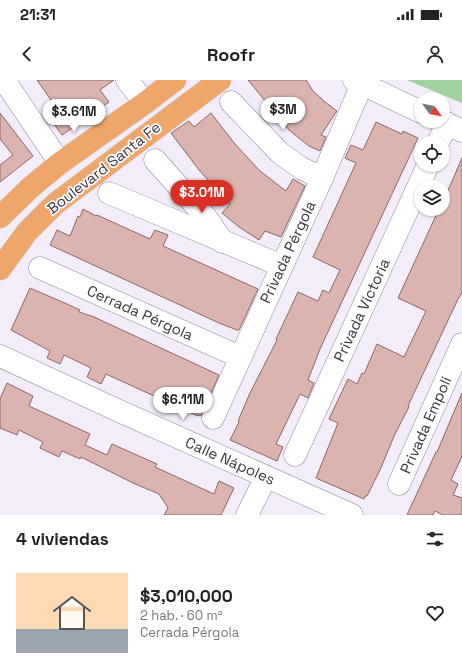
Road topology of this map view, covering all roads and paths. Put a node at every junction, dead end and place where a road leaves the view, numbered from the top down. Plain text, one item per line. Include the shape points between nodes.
1 (4, 80) edge
2 (127, 80) edge
3 (175, 80) edge
4 (220, 80) edge
5 (358, 82) edge
6 (231, 102) dead end
7 (145, 103) junction
8 (414, 109) edge
9 (155, 160) dead end
10 (60, 163) junction
11 (425, 172) edge
12 (322, 178) junction
13 (108, 193) dead end
14 (0, 217) edge
15 (223, 242) junction
16 (282, 266) junction
17 (40, 268) dead end
18 (0, 269) edge
19 (462, 344) edge
20 (0, 356) edge
21 (240, 358) junction
22 (213, 418) dead end
23 (295, 456) dead end
24 (266, 477) junction
25 (399, 484) dead end
26 (247, 515) edge
27 (352, 515) edge

1 - 10 street
2 - 7 street
3 - 7 main road, Boulevard Santa Fe
4 - 18 main road, Boulevard Santa Fe via 55,204 27,232
5 - 8 street
5 - 12 street, Privada Pérgola
6 - 12 street via 280,153 301,168
7 - 10 main road, Boulevard Santa Fe
9 - 15 street via 205,216
10 - 14 main road, Boulevard Santa Fe
11 - 23 street, Privada Victoria
12 - 16 street, Privada Pérgola
13 - 15 street
15 - 16 street
16 - 21 street, Privada Pérgola
17 - 21 street, Cerrada Pérgola
19 - 25 street, Privada Empoli
20 - 24 street, Calle Nápoles
21 - 22 street, Privada Pérgola
24 - 26 street
24 - 27 street, Calle Nápoles

